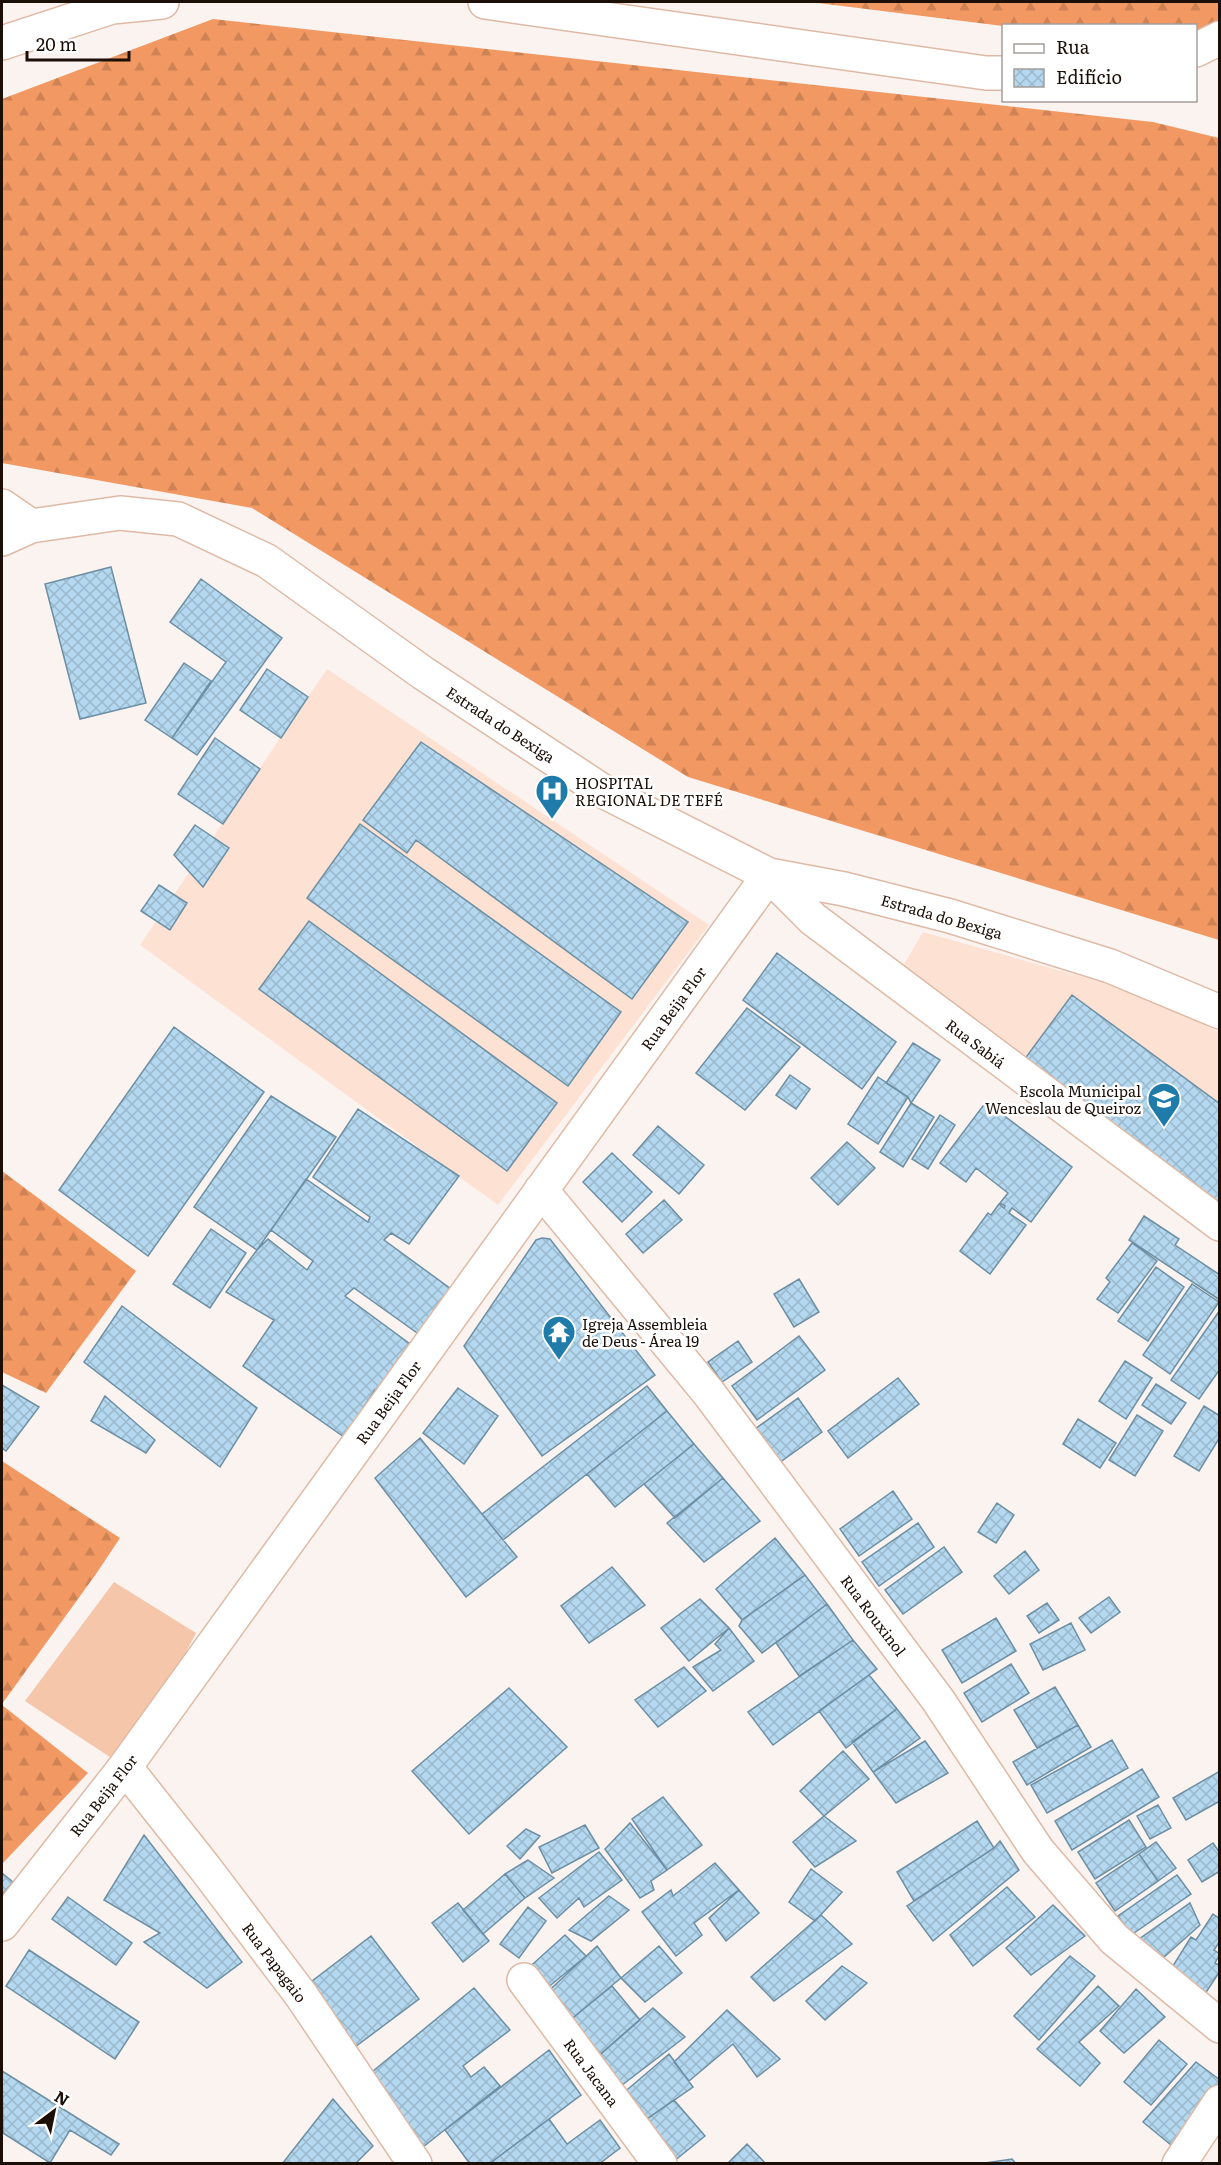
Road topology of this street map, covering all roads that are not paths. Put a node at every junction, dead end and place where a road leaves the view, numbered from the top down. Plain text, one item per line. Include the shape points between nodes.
1 (162, 2) edge
2 (485, 2) edge
3 (1220, 38) edge
4 (2, 43) edge
5 (1197, 50) edge
6 (1002, 73) edge
7 (2, 506) edge
8 (31, 526) junction
9 (2, 539) edge
10 (769, 875) junction
11 (1220, 1012) edge
12 (541, 1190) junction
13 (1220, 1224) edge
14 (125, 1767) junction
15 (2, 1924) edge
16 (524, 1980) dead end
17 (1220, 2025) edge
18 (1220, 2102) edge
19 (415, 2163) edge
20 (660, 2163) edge
21 (1179, 2163) edge

1 - 4 street via 112,7
2 - 6 street
3 - 5 street
7 - 8 street
8 - 9 street, Estrada do Bexiga
8 - 10 street, Estrada do Bexiga via 120,513 178,519 208,533 267,561 423,673 601,790
10 - 11 street, Estrada do Bexiga via 950,916 1110,966
10 - 12 street, Rua Beija Flor
10 - 13 street, Rua Sabiá via 813,919
12 - 14 street, Rua Beija Flor
12 - 17 street, Rua Rouxinol via 708,1392 938,1700 1038,1851 1114,1939
14 - 15 street, Rua Beija Flor
14 - 19 street, Rua Papagaio via 301,1995
16 - 20 street, Rua Jacana
18 - 21 street

